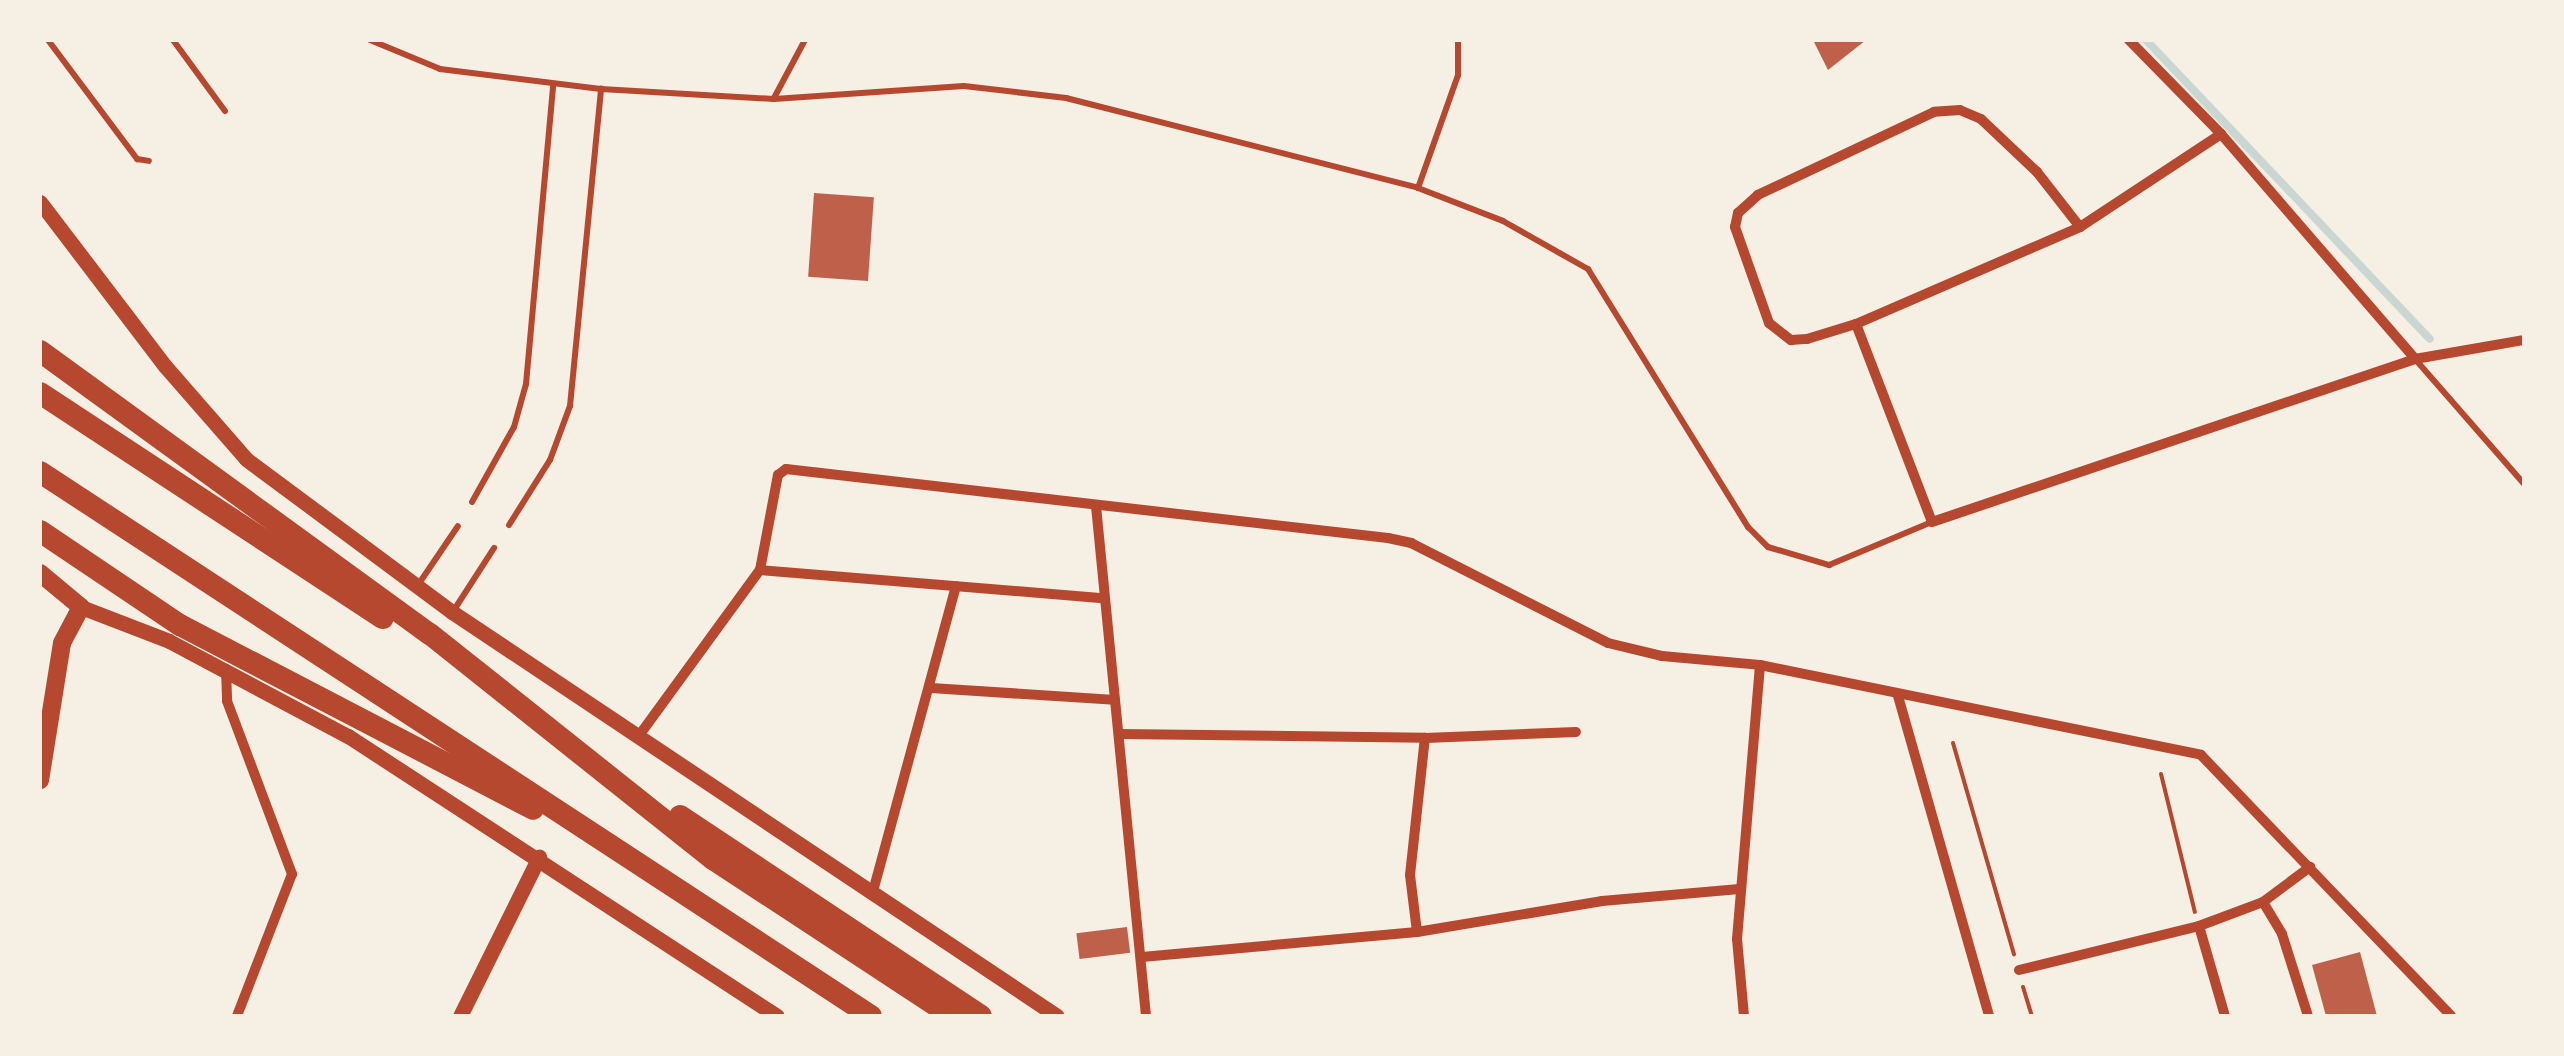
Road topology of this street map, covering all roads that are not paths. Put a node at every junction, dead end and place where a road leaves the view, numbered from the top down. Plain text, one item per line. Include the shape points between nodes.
1 (48, 40) edge
2 (173, 40) edge
3 (370, 40) edge
4 (805, 40) edge
5 (1458, 40) edge
6 (2129, 40) edge
7 (553, 85) junction
8 (601, 89) junction
9 (774, 99) junction
10 (226, 111) dead end
11 (2221, 134) junction
12 (149, 162) dead end
13 (1418, 188) junction
14 (40, 202) edge
15 (2080, 226) junction
16 (1856, 324) junction
17 (2524, 340) edge
18 (40, 351) edge
19 (2415, 359) junction
20 (40, 393) edge
21 (40, 472) edge
22 (2524, 484) edge
23 (472, 502) dead end
24 (1096, 506) junction
25 (1932, 522) junction
26 (509, 525) dead end
27 (458, 526) dead end
28 (40, 531) edge
29 (494, 548) dead end
30 (760, 570) junction
31 (44, 579) edge
32 (418, 586) junction
33 (956, 586) junction
34 (1104, 598) junction
35 (81, 608) junction
36 (452, 612) junction
37 (1760, 665) junction
38 (226, 669) junction
39 (931, 688) junction
40 (1898, 696) junction
41 (1115, 700) junction
42 (1576, 732) dead end
43 (1118, 734) junction
44 (638, 737) junction
45 (1425, 738) junction
46 (40, 780) edge
47 (539, 857) junction
48 (2310, 867) junction
49 (1739, 889) junction
50 (872, 895) junction
51 (2263, 902) junction
52 (2198, 926) junction
53 (1416, 932) junction
54 (1142, 957) junction
55 (2019, 970) road end
56 (236, 1016) edge
57 (460, 1016) edge
58 (777, 1016) edge
59 (870, 1016) edge
60 (890, 1016) edge
61 (952, 1016) edge
62 (982, 1016) edge
63 (1056, 1016) edge
64 (1146, 1016) edge
65 (1744, 1016) edge
66 (1990, 1016) edge
67 (2225, 1016) edge
68 (2308, 1016) edge
69 (2451, 1016) edge

1 - 12 lane via 136,159
2 - 10 lane
3 - 7 lane via 440,69
4 - 9 lane
5 - 13 lane via 1458,75
6 - 11 street
7 - 8 lane
7 - 23 lane via 526,384 514,427
8 - 9 lane
8 - 26 lane via 570,406 550,460
9 - 13 lane via 964,86 1066,98
11 - 15 street
11 - 19 street
13 - 25 lane via 1503,221 1588,269 1748,527 1795,560 1829,565
14 - 32 street via 165,366 246,459
15 - 16 street
15 - 16 street via 2038,172 1981,119 1960,110 1934,112 1758,195 1738,212 1735,227 1770,323 1791,340
16 - 25 street
17 - 19 street
18 - 61 highway via 430,634 714,859
19 - 22 lane
19 - 25 street
20 - 62 highway
21 - 59 highway
24 - 30 street via 786,469 778,475
24 - 34 street
24 - 37 street via 1403,540 1608,643 1662,656
27 - 32 lane
28 - 60 highway via 180,625 354,721 695,888
29 - 36 lane
30 - 33 street
30 - 44 street
31 - 35 main road
32 - 36 street
33 - 34 street
33 - 39 street
34 - 41 street
35 - 38 street
35 - 46 main road via 62,644
36 - 44 street
37 - 40 street
37 - 49 street
38 - 47 street via 348,736
38 - 56 street via 227,701 292,874
39 - 41 street
39 - 50 street
40 - 48 street via 2201,755
40 - 66 street
41 - 43 street
42 - 45 street
43 - 45 street
43 - 54 street
44 - 50 street
45 - 53 street via 1410,875
47 - 57 street
47 - 58 street
48 - 51 street
48 - 69 street
49 - 53 street via 1602,901
49 - 65 street
50 - 63 street
51 - 52 street
51 - 68 street via 2282,934
52 - 55 street
52 - 67 street
53 - 54 street
54 - 64 street

